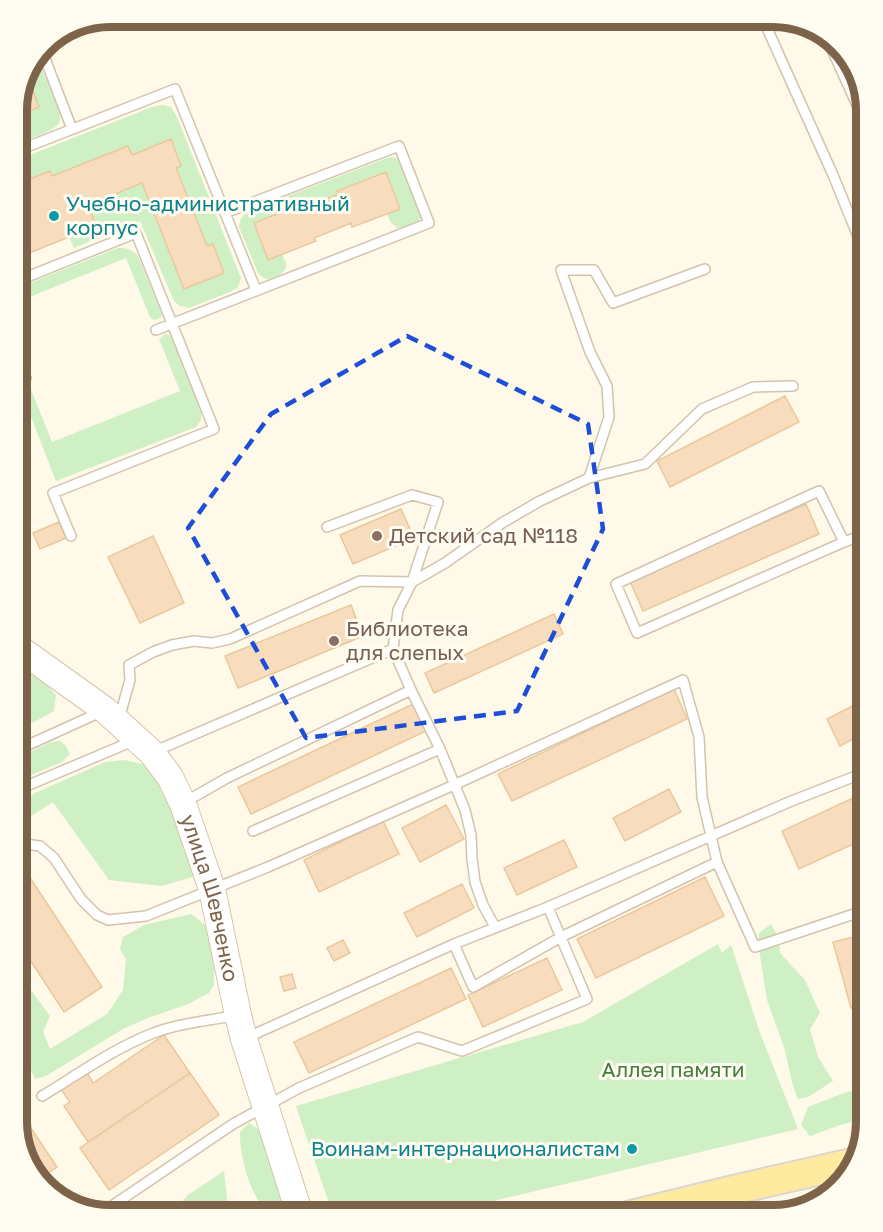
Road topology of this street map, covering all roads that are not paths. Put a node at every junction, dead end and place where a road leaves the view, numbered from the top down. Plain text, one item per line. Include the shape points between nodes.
1 (766, 27) edge
2 (834, 54) edge
3 (45, 58) edge
4 (850, 79) edge
5 (846, 80) junction
6 (855, 99) edge
7 (72, 129) junction
8 (27, 147) edge
9 (225, 213) junction
10 (856, 230) edge
11 (705, 269) dead end
12 (27, 277) edge
13 (256, 290) junction
14 (172, 323) junction
15 (156, 330) dead end
16 (793, 386) dead end
17 (589, 478) junction
18 (327, 527) dead end
19 (71, 536) dead end
20 (856, 538) edge
21 (844, 542) junction
22 (412, 582) junction
23 (393, 649) junction
24 (27, 654) edge
25 (411, 690) junction
26 (112, 716) junction
27 (27, 746) edge
28 (145, 746) junction
29 (440, 749) junction
30 (856, 775) edge
31 (27, 785) edge
32 (454, 785) junction
33 (183, 804) junction
34 (253, 831) dead end
35 (712, 836) junction
36 (27, 844) edge
37 (717, 862) junction
38 (212, 889) junction
39 (548, 907) junction
40 (856, 914) edge
41 (495, 927) junction
42 (561, 938) junction
43 (454, 944) junction
44 (241, 1027) junction
45 (42, 1096) dead end
46 (266, 1107) junction
47 (845, 1165) edge
48 (113, 1205) edge
49 (297, 1205) edge
50 (672, 1205) edge

1 - 10 lane
2 - 5 lane
3 - 7 lane
4 - 5 lane
5 - 6 lane
7 - 8 lane
7 - 9 lane via 175,89
9 - 13 lane
9 - 13 lane via 399,146 429,223
11 - 17 lane via 613,303 594,270 561,270 590,352 607,386 609,417
12 - 14 lane via 136,233
13 - 14 lane
14 - 15 lane
14 - 19 lane via 214,429 53,493
16 - 17 lane via 753,387 702,409 645,464
17 - 22 lane via 502,523
18 - 22 lane via 412,495 438,502
20 - 21 lane
21 - 21 lane via 637,633 616,584 819,491
22 - 23 lane via 398,610
22 - 26 lane via 360,581 230,639 194,641 153,652 129,665 130,681
23 - 25 lane
23 - 28 lane
24 - 26 main road, улица Шевченко
25 - 29 lane
25 - 33 lane via 227,778
26 - 27 lane
26 - 28 main road, улица Шевченко
28 - 31 lane
28 - 33 main road, улица Шевченко via 170,777
29 - 32 lane
29 - 34 lane
30 - 35 lane
32 - 35 lane via 683,680 699,737 702,797
32 - 38 lane
32 - 41 lane via 471,835 476,882
33 - 38 main road, улица Шевченко
35 - 37 lane
35 - 39 lane
36 - 38 lane via 40,846 54,858 81,899 108,920 146,916
37 - 40 lane via 755,947
37 - 42 lane
38 - 44 main road, улица Шевченко
39 - 41 lane
39 - 42 lane
41 - 43 lane
42 - 43 lane via 473,987
42 - 46 lane via 587,999 462,1051 418,1037 299,1088
43 - 44 lane
44 - 45 lane via 166,1029 151,1034
44 - 46 main road, улица Шевченко
46 - 48 lane via 233,1124
46 - 49 main road, улица Шевченко
47 - 50 main road

